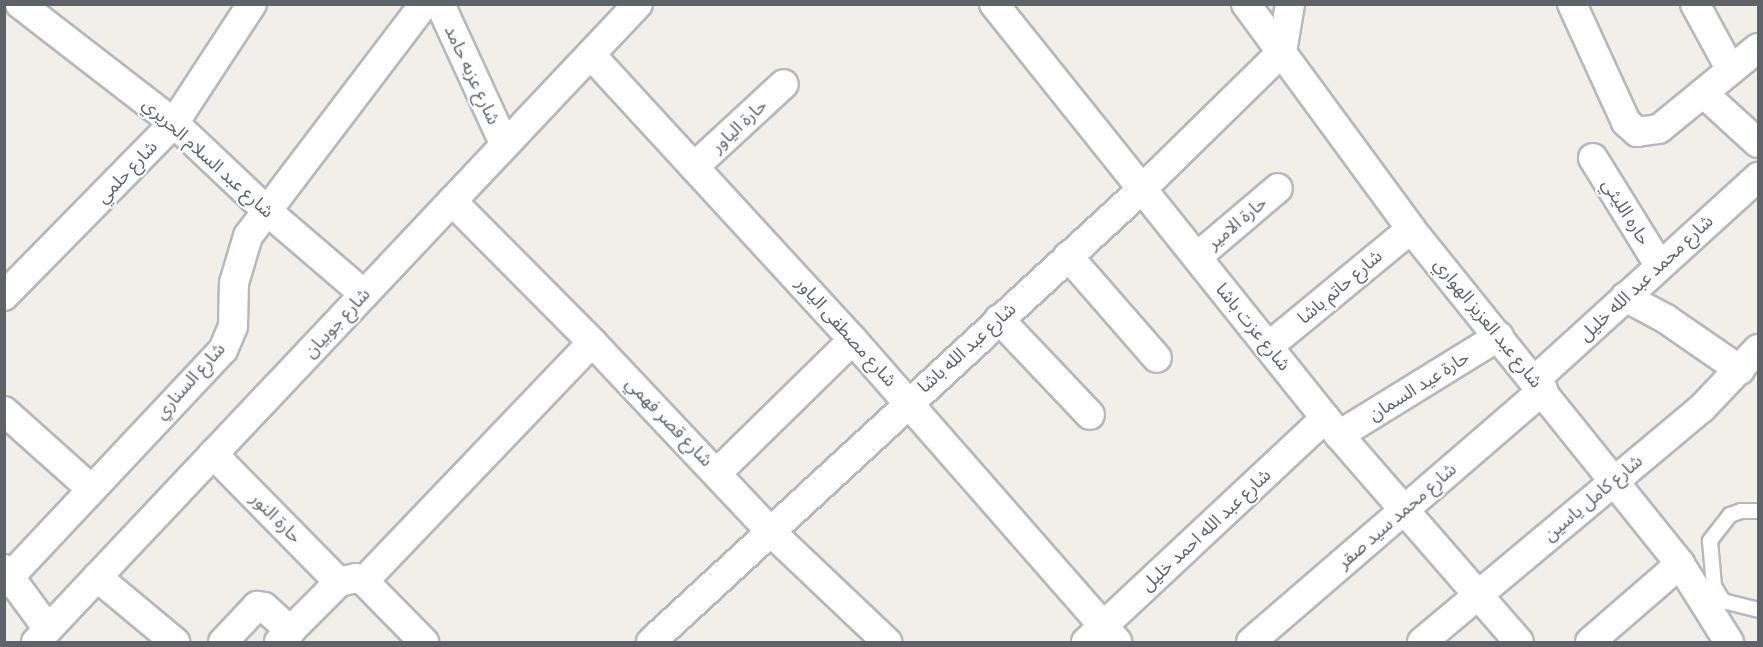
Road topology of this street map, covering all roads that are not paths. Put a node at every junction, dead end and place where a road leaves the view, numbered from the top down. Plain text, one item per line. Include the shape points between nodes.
1 (18, 4) edge
2 (252, 4) edge
3 (424, 4) edge
4 (440, 4) edge
5 (638, 4) edge
6 (994, 4) edge
7 (1246, 4) edge
8 (1290, 4) edge
9 (1572, 4) edge
10 (1695, 4) edge
11 (4, 20) edge
12 (1758, 48) edge
13 (1282, 52) junction
14 (591, 55) junction
15 (1731, 70) junction
16 (784, 84) dead end
17 (1703, 93) junction
18 (174, 123) junction
19 (1758, 143) edge
20 (505, 145) junction
21 (1593, 159) dead end
22 (694, 167) junction
23 (1758, 177) edge
24 (1142, 189) junction
25 (1278, 189) dead end
26 (452, 201) junction
27 (266, 210) junction
28 (1410, 229) junction
29 (1068, 256) junction
30 (1197, 257) junction
31 (1659, 265) junction
32 (364, 294) junction
33 (4, 296) edge
34 (1625, 297) junction
35 (999, 319) junction
36 (1499, 336) junction
37 (853, 339) junction
38 (592, 342) junction
39 (1269, 346) junction
40 (1157, 358) dead end
41 (1749, 359) edge
42 (1539, 385) junction
43 (908, 401) junction
44 (4, 411) edge
45 (1090, 415) dead end
46 (1332, 427) junction
47 (213, 454) junction
48 (717, 473) junction
49 (1615, 480) junction
50 (90, 488) junction
51 (1404, 509) junction
52 (1758, 511) edge
53 (769, 530) junction
54 (1680, 564) junction
55 (7, 576) edge
56 (97, 577) junction
57 (351, 581) junction
58 (1478, 593) junction
59 (1758, 610) edge
60 (42, 636) edge
61 (285, 637) edge
62 (1102, 637) edge
63 (175, 642) edge
64 (222, 642) edge
65 (424, 642) edge
66 (651, 642) edge
67 (887, 642) edge
68 (1251, 642) edge
69 (1422, 642) edge
70 (1519, 642) edge
71 (1590, 642) edge
72 (1729, 642) edge

1 - 11 street
1 - 18 street, شارع عبد السلام الحريري
2 - 18 street, شارع حلمي
3 - 27 street, شارع السناري
4 - 20 street, شارع عزبه حامد
5 - 14 street, شارع جوبيان
6 - 24 street, شارع عزت باشا
7 - 13 street, شارع عبد العزيز الهواري
8 - 13 street
9 - 17 street via 1626,122 1637,132 1659,129
10 - 15 street
12 - 15 street
13 - 24 street, شارع عبد الله باشا
13 - 28 street, شارع عبد العزيز الهواري
14 - 20 street, شارع جوبيان
14 - 22 street, شارع مصطفى الياور
15 - 17 street
16 - 22 street, حارة الياور
17 - 19 street
18 - 27 street, شارع عبد السلام الحريري
18 - 33 street, شارع حلمي
20 - 26 street, شارع جوبيان
21 - 31 street, حاره الليثي
22 - 37 street, شارع مصطفى الياور
23 - 31 street, شارع محمد عبد الله خليل
24 - 29 street, شارع عبد الله باشا
24 - 30 street, شارع عزت باشا
25 - 30 street, حارة الامير
26 - 32 street, شارع جوبيان
26 - 38 street, شارع قصر فهمي
27 - 32 street, شارع عبد السلام الحريري
27 - 50 street, شارع السناري via 248,236 240,261 234,283 233,326 223,350
28 - 36 street, شارع عبد العزيز الهواري
28 - 39 street, شارع حاتم باشا
29 - 35 street, شارع عبد الله باشا
29 - 40 street
30 - 39 street, شارع عزت باشا
31 - 34 street, شارع محمد عبد الله خليل
32 - 47 street, شارع جوبيان
34 - 41 street
34 - 42 street, شارع محمد عبد الله خليل
35 - 43 street, شارع عبد الله باشا
35 - 45 street
36 - 42 street, شارع عبد العزيز الهواري
36 - 46 street, حارة عيد السمان
37 - 43 street, شارع مصطفى الياور
37 - 48 street
38 - 48 street, شارع قصر فهمي
38 - 57 street
39 - 46 street, شارع عزت باشا
41 - 49 street, شارع كامل ياسين via 1702,408
42 - 49 street, شارع عبد العزيز الهواري
42 - 51 street, شارع محمد سيد صقر
43 - 53 street, شارع عبد الله باشا
43 - 62 street, شارع مصطفى الياور
44 - 50 street
46 - 51 street, شارع عزت باشا
46 - 62 street, شارع عبد الله احمد خليل
47 - 56 street, شارع جوبيان
47 - 57 street, حارة النور
48 - 53 street, شارع قصر فهمي
49 - 54 street, شارع عبد العزيز الهواري
49 - 58 street, شارع كامل ياسين
50 - 55 street, شارع السناري
51 - 58 street, شارع عزت باشا
51 - 68 street, شارع محمد سيد صقر
52 - 59 lane via 1741,510 1730,515 1710,541 1714,586 1723,601
53 - 66 street, شارع عبد الله باشا
53 - 67 street, شارع قصر فهمي
54 - 71 street
54 - 72 street, شارع عبد العزيز الهواري
55 - 60 street
56 - 60 street, شارع جوبيان
56 - 63 street
57 - 61 street
57 - 65 street, حارة النور
58 - 69 street, شارع كامل ياسين
58 - 70 street, شارع عزت باشا
61 - 64 street via 264,607 257,606

